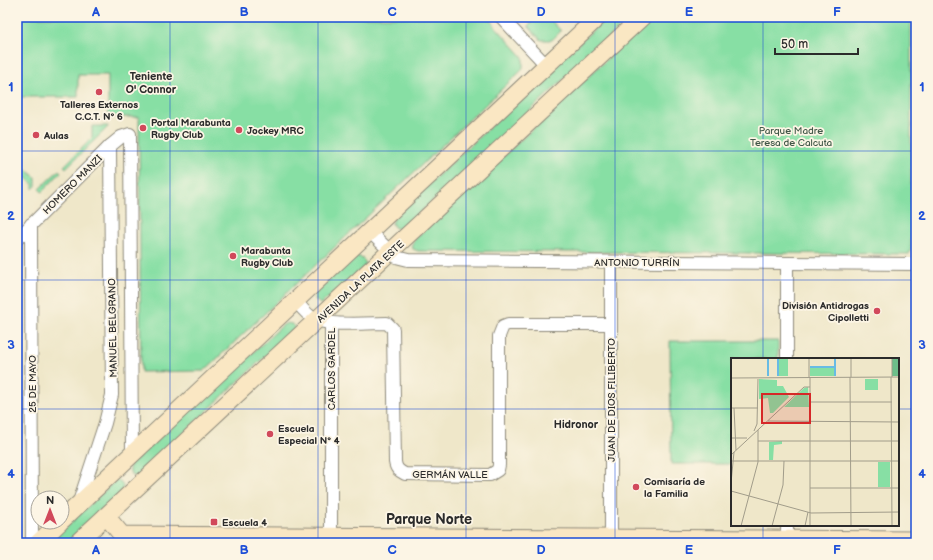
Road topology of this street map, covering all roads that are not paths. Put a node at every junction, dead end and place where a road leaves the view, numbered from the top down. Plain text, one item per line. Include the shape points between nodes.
1 (501, 17) edge
2 (598, 17) edge
3 (642, 17) edge
4 (546, 65) junction
5 (130, 134) joint
6 (110, 146) junction
7 (31, 224) junction
8 (369, 231) junction
9 (17, 239) edge
10 (390, 253) junction
11 (611, 262) junction
12 (787, 263) junction
13 (916, 264) edge
14 (296, 301) junction
15 (324, 322) junction
16 (611, 324) junction
17 (787, 358) edge
18 (132, 454) junction
19 (117, 468) junction
20 (126, 497) junction
21 (78, 505) junction
22 (70, 514) edge
23 (106, 516) junction
24 (55, 530) edge
25 (787, 532) edge
26 (331, 536) junction
27 (611, 538) junction
28 (122, 539) edge
29 (220, 539) edge
30 (272, 539) edge
31 (428, 540) edge
32 (916, 540) edge
33 (732, 541) edge
34 (829, 541) edge
35 (32, 543) edge
36 (38, 543) edge
37 (77, 543) edge

1 - 4 street
2 - 4 main road
3 - 10 main road, AVENIDA LA PLATA ESTE
4 - 8 main road
5 - 6 street, HOMERO MANZI via 121,137
5 - 18 street, MANUEL BELGRANO
6 - 7 street, HOMERO MANZI
6 - 21 street, MANUEL BELGRANO via 112,395
7 - 9 street, HOMERO MANZI
7 - 35 street, 25 DE MAYO
8 - 10 street, ANTONIO TURRÍN
8 - 14 main road
10 - 11 street, ANTONIO TURRÍN via 408,260
10 - 15 main road, AVENIDA LA PLATA ESTE
11 - 12 street, ANTONIO TURRÍN
11 - 16 street, JUAN DE DIOS FILIBERTO
12 - 13 street, ANTONIO TURRÍN
12 - 17 street
14 - 15 street via 310,316
14 - 18 main road
15 - 16 street, GERMÁN VALLE via 387,323 394,329 395,462 399,472 483,475 495,474 500,465 499,336 504,326
15 - 20 main road, AVENIDA LA PLATA ESTE
15 - 26 street, CARLOS GARDEL
16 - 27 street, JUAN DE DIOS FILIBERTO
18 - 19 main road
19 - 20 main road via 129,484
19 - 21 main road
20 - 23 main road, AVENIDA LA PLATA ESTE
21 - 22 main road
23 - 28 main road
23 - 37 main road, AVENIDA LA PLATA ESTE
24 - 36 main road
25 - 33 main road
25 - 34 main road
26 - 30 main road
26 - 31 main road
27 - 31 main road
27 - 33 main road
28 - 29 main road
29 - 30 main road
32 - 34 main road

